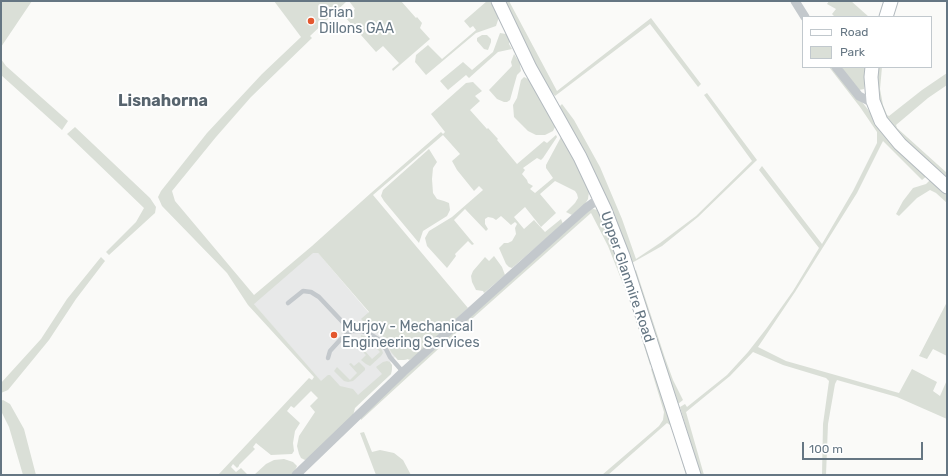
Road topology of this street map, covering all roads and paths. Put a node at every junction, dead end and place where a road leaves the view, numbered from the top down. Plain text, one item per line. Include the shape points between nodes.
1 (498, 1) edge
2 (795, 1) edge
3 (891, 1) edge
4 (804, 16) edge
5 (886, 16) edge
6 (837, 68) edge
7 (872, 68) edge
8 (873, 101) junction
9 (947, 187) edge
10 (600, 198) junction
11 (288, 303) dead end
12 (351, 331) junction
13 (328, 358) dead end
14 (403, 372) junction
15 (296, 475) edge
16 (694, 475) edge

1 - 10 main road, Upper Glanmire Road via 530,68
2 - 4 street
3 - 5 main road
6 - 8 street via 859,96
7 - 8 main road
8 - 9 main road via 881,121 891,135
10 - 14 street
10 - 16 main road, Upper Glanmire Road via 623,256
11 - 12 lane via 303,291 312,292
12 - 13 lane via 330,351
12 - 14 lane via 368,332 378,339
14 - 15 street

